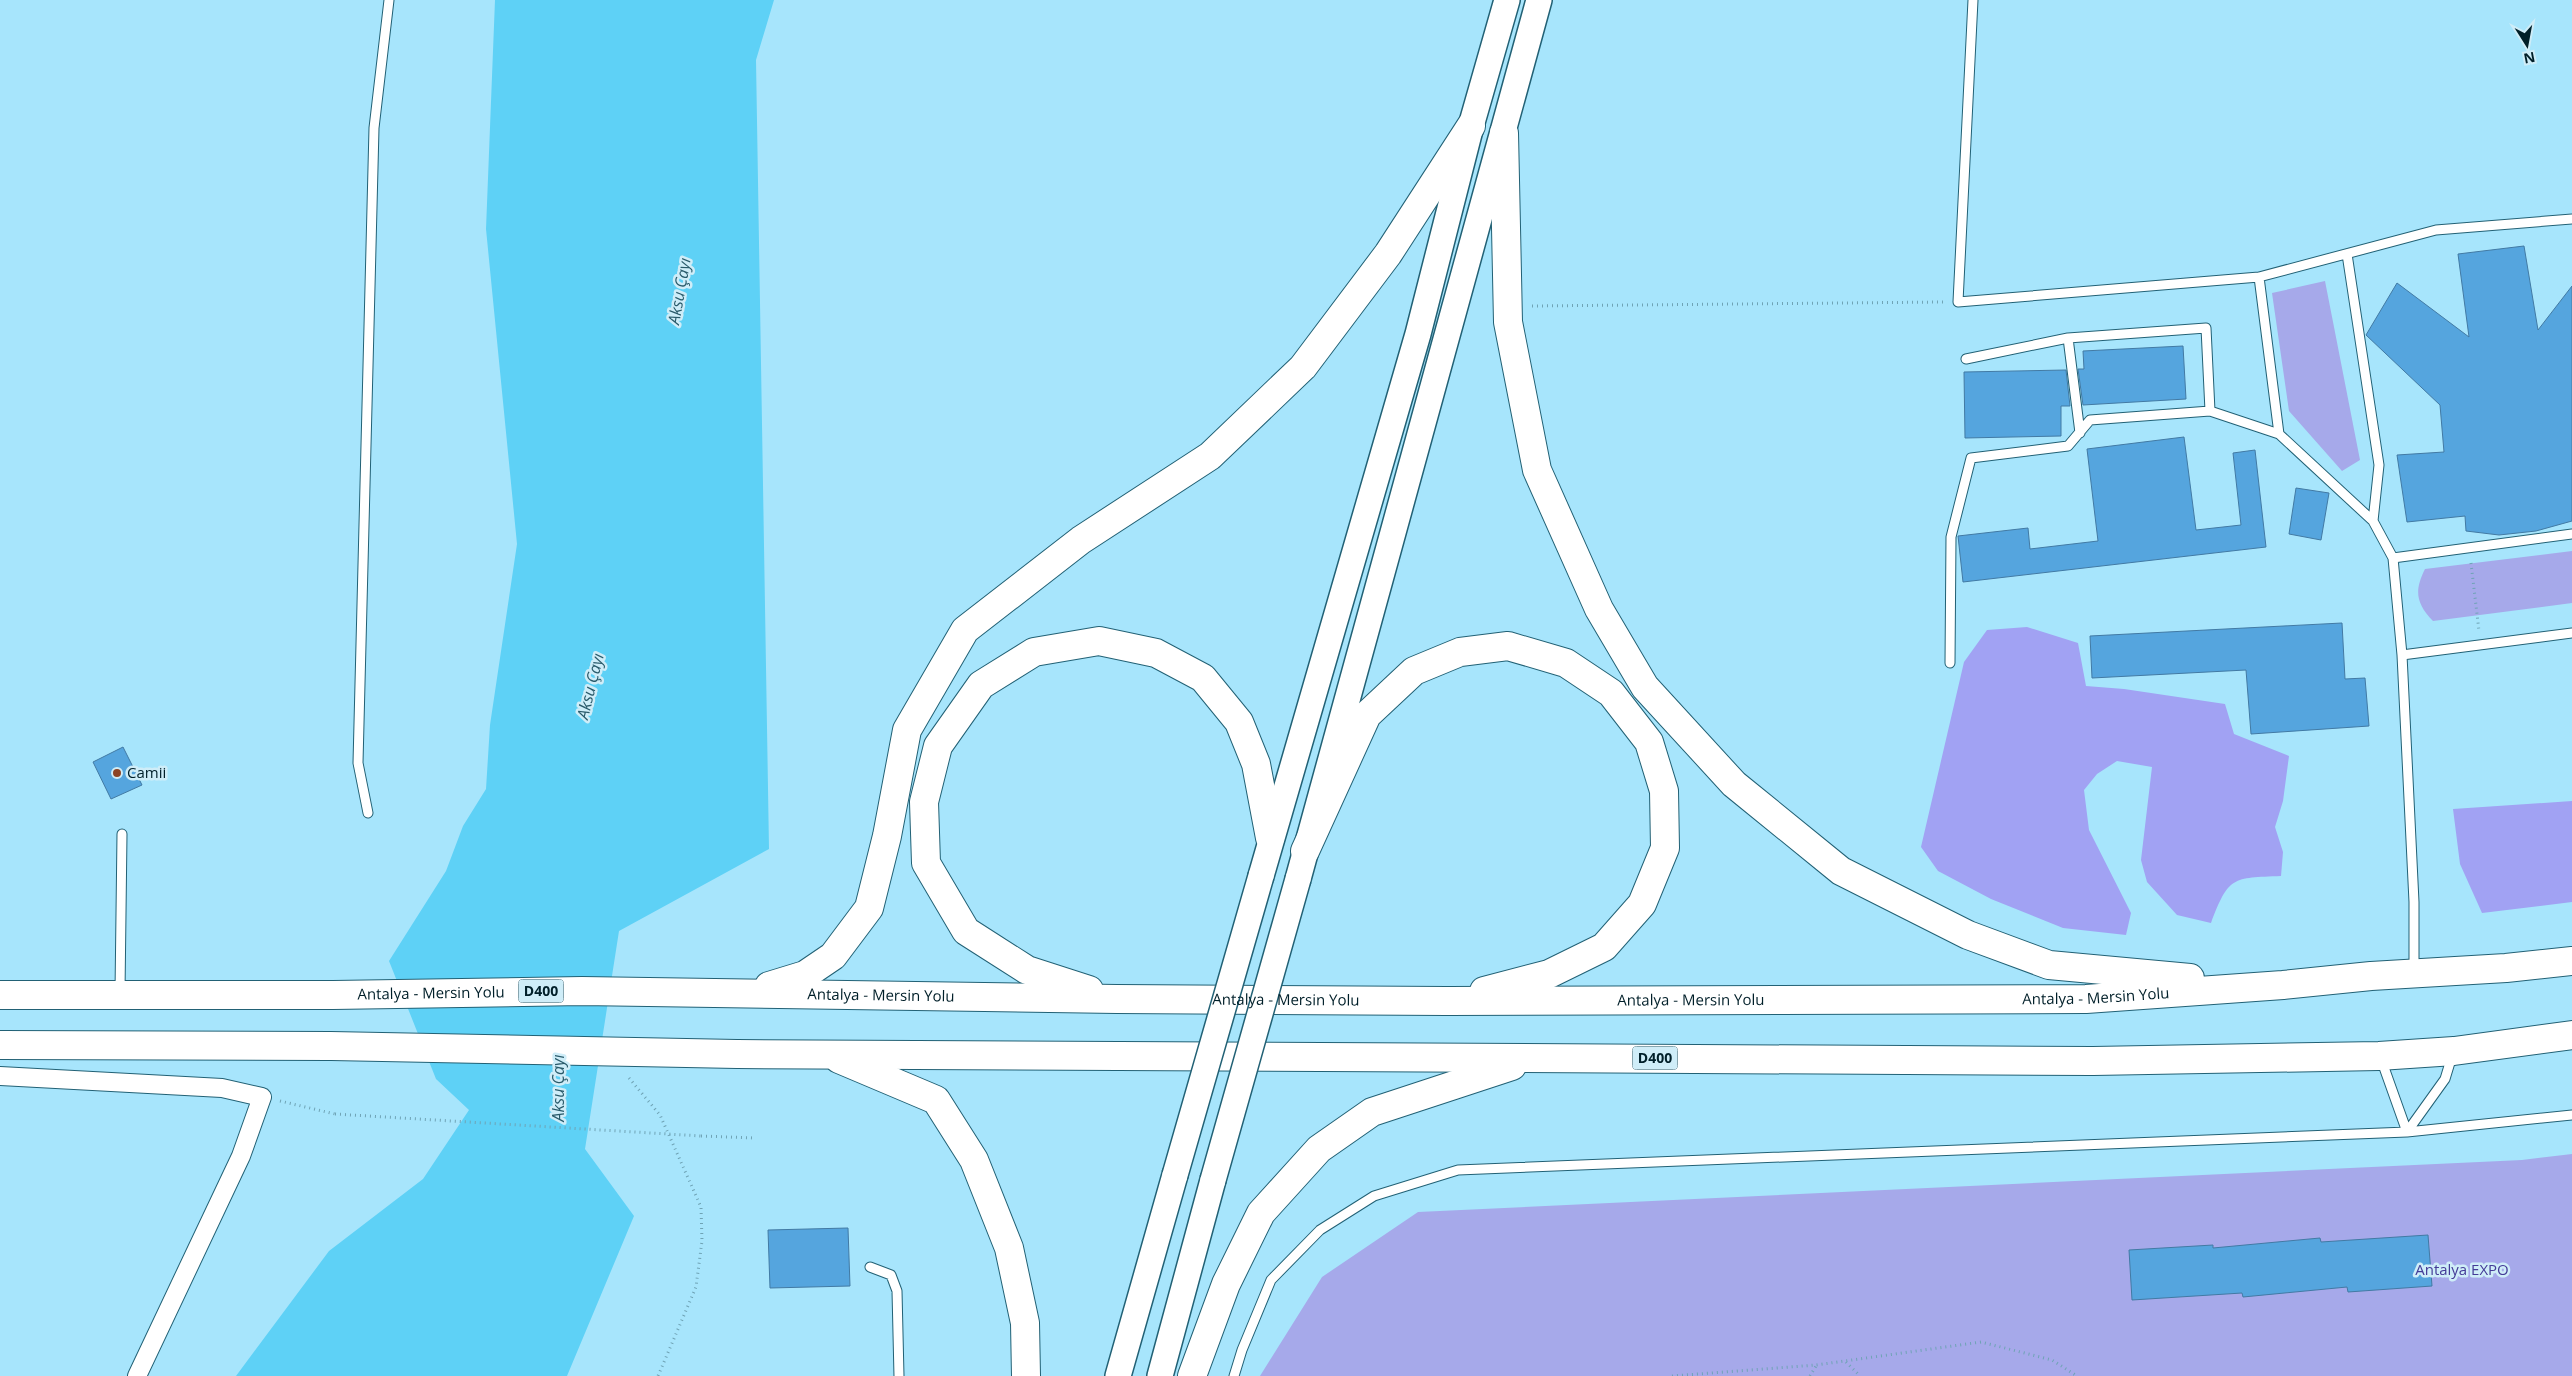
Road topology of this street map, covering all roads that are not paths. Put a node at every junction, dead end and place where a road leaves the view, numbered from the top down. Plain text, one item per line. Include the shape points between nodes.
1 (390, 0) edge
2 (1507, 0) edge
3 (1540, 0) edge
4 (1973, 0) edge
5 (1471, 126) junction
6 (1504, 133) junction
7 (2572, 219) edge
8 (2347, 254) junction
9 (2259, 277) junction
10 (2068, 338) junction
11 (1966, 359) dead end
12 (2210, 412) junction
13 (2080, 432) junction
14 (2279, 434) junction
15 (2373, 521) junction
16 (2572, 534) edge
17 (2393, 558) junction
18 (2572, 633) edge
19 (2402, 655) junction
20 (1950, 663) dead end
21 (368, 813) dead end
22 (122, 834) dead end
23 (1270, 838) junction
24 (1305, 851) junction
25 (2572, 961) edge
26 (2414, 974) junction
27 (2283, 985) junction
28 (748, 993) junction
29 (0, 995) edge
30 (120, 995) junction
31 (1117, 999) junction
32 (1447, 1001) junction
33 (2572, 1035) edge
34 (0, 1045) edge
35 (2454, 1051) junction
36 (826, 1054) junction
37 (2379, 1056) junction
38 (1539, 1058) junction
39 (0, 1076) edge
40 (2572, 1115) edge
41 (2407, 1132) junction
42 (870, 1267) dead end
43 (137, 1376) edge
44 (899, 1376) edge
45 (1026, 1376) edge
46 (1118, 1376) edge
47 (1160, 1376) edge
48 (1192, 1376) edge
49 (1234, 1376) edge

1 - 21 lane via 374,128 365,423 358,763
2 - 5 main road
3 - 6 main road
4 - 9 lane via 1958,302
5 - 23 main road via 1418,334
5 - 28 highway via 1388,254 1304,367 1210,456 1081,540 965,630 907,730 887,836 869,908 833,956 804,975
6 - 24 main road
6 - 27 highway via 1508,322 1537,470 1599,609 1646,687 1734,784 1841,871 1977,939 2049,965
7 - 8 lane via 2436,230
8 - 9 lane
8 - 15 lane via 2379,465
9 - 14 lane
10 - 11 lane
10 - 12 lane via 2206,328
10 - 13 lane
12 - 13 lane via 2090,420
12 - 14 lane
13 - 20 lane via 2068,446 1971,458 1951,536
14 - 15 lane
15 - 17 lane
16 - 17 lane
17 - 19 lane
18 - 19 lane
19 - 26 lane via 2414,902
22 - 30 lane
23 - 31 highway via 1256,764 1239,722 1203,678 1156,654 1098,641 1034,652 981,685 938,746 924,802 926,863 966,931 1026,970
23 - 46 main road, bridge
24 - 32 highway via 1366,715 1414,671 1460,652 1508,646 1566,663 1611,693 1649,742 1664,792 1665,848 1642,904 1604,946 1549,974
24 - 47 main road, bridge
25 - 26 highway, Antalya - Mersin Yolu / D400
26 - 27 highway, Antalya - Mersin Yolu / D400
27 - 32 highway, Antalya - Mersin Yolu / D400 via 2086,1000
28 - 30 highway, Antalya - Mersin Yolu / D400 via 582,990
28 - 31 highway, Antalya - Mersin Yolu / D400
29 - 30 highway, Antalya - Mersin Yolu / D400
31 - 32 highway, Antalya - Mersin Yolu / D400
33 - 35 highway, D400
34 - 36 highway, D400 via 331,1046
35 - 37 highway, D400
35 - 41 lane via 2445,1079
36 - 38 highway, D400
36 - 45 highway via 936,1100 974,1160 1009,1248 1025,1323
37 - 38 highway, D400 via 2093,1061
37 - 41 lane
38 - 48 highway via 1372,1112 1319,1149 1261,1213 1226,1284
39 - 43 street via 222,1088 262,1097 241,1156
40 - 41 lane
41 - 49 lane via 1458,1170 1374,1196 1320,1230 1271,1280
42 - 44 lane via 891,1275 897,1291

